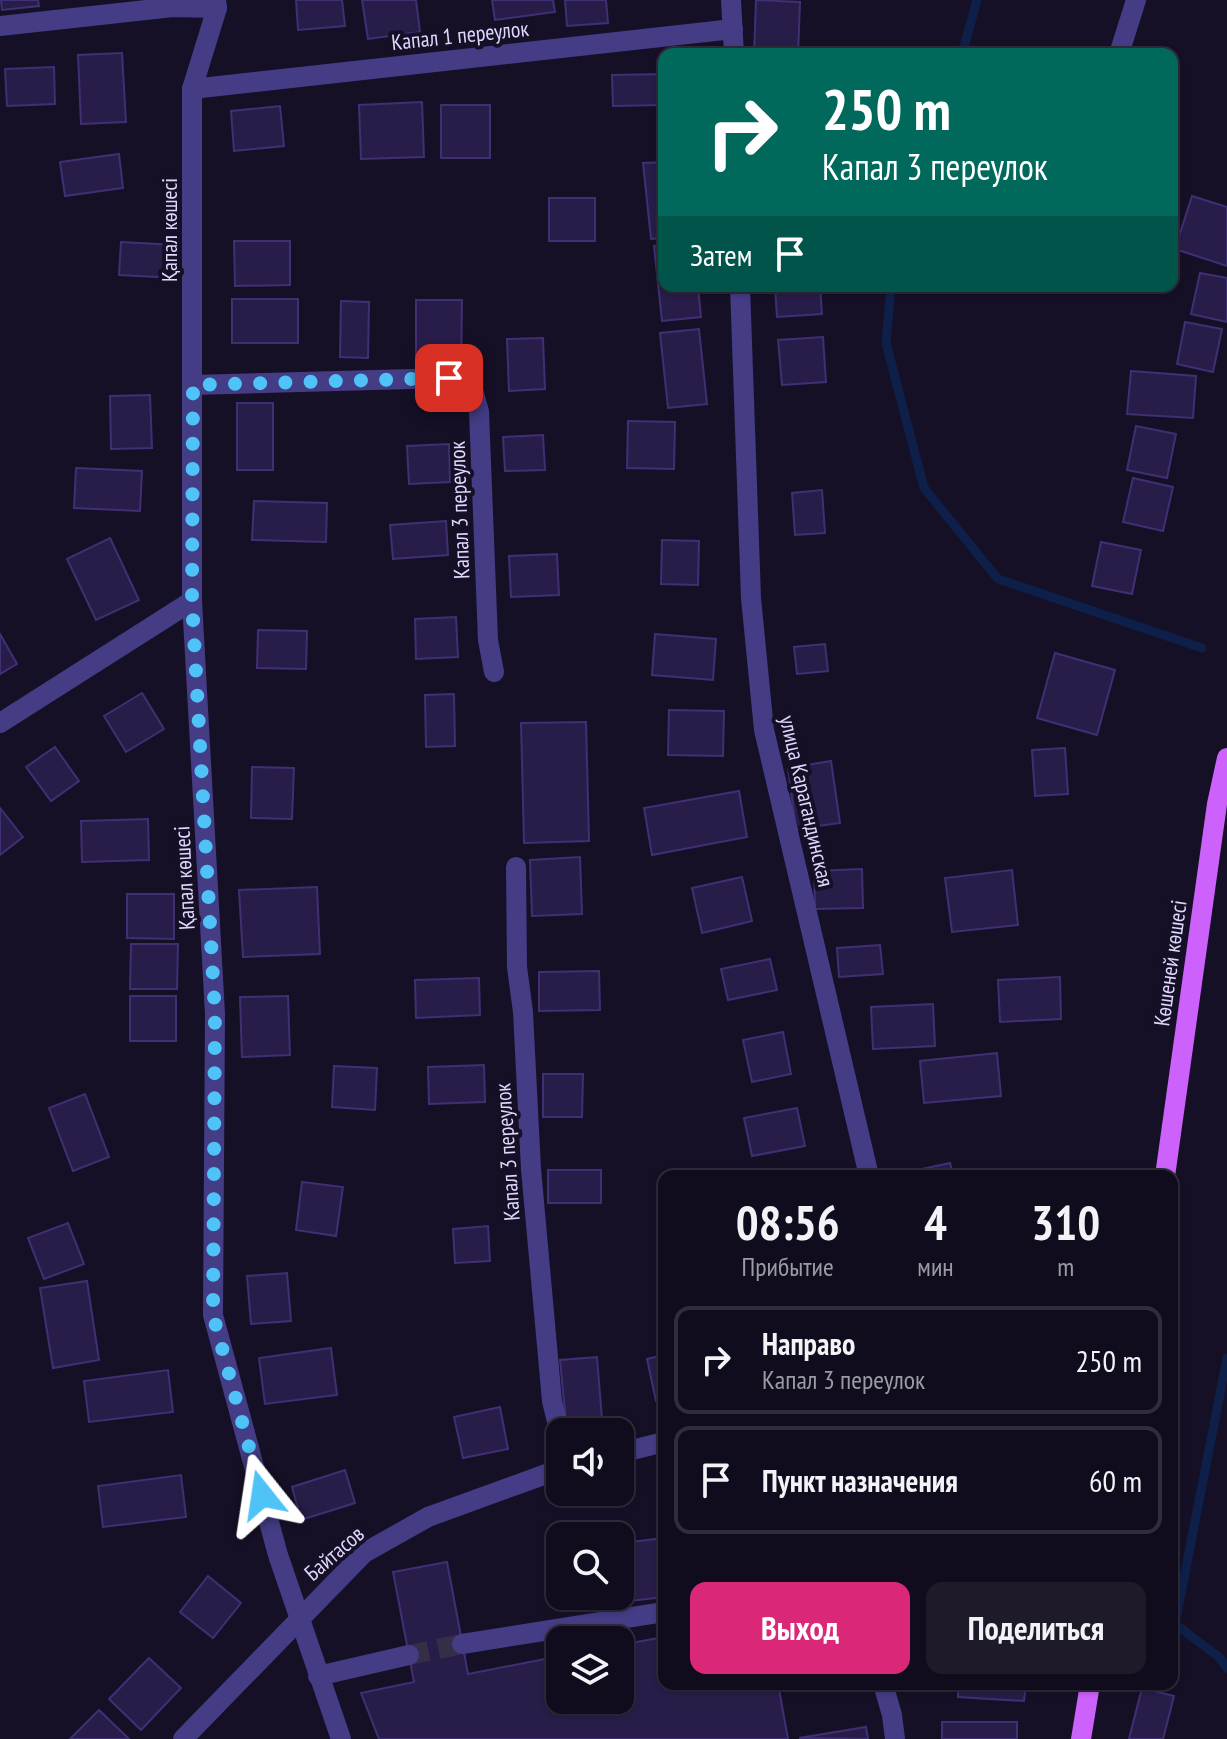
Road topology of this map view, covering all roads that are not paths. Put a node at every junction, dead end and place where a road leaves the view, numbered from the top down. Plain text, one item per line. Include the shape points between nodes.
1 (731, 0) edge
2 (1136, 0) edge
3 (216, 4) edge
4 (0, 26) edge
5 (733, 29) junction
6 (734, 48) edge
7 (1121, 48) edge
8 (192, 89) junction
9 (740, 292) edge
10 (193, 385) junction
11 (192, 601) junction
12 (494, 672) dead end
13 (0, 723) edge
14 (1227, 758) edge
15 (516, 867) dead end
16 (868, 1170) edge
17 (1166, 1170) edge
18 (556, 1418) edge
19 (658, 1444) edge
20 (634, 1450) edge
21 (546, 1474) edge
22 (658, 1613) edge
23 (298, 1619) junction
24 (462, 1644) tunnel mouth
25 (409, 1655) tunnel mouth
26 (318, 1676) junction
27 (885, 1690) edge
28 (1089, 1690) edge
29 (183, 1739) edge
30 (341, 1739) edge
31 (895, 1739) edge
32 (1081, 1739) edge

1 - 5 street
2 - 7 street
3 - 4 street
3 - 8 street, Қапал көшесі
5 - 6 street
5 - 8 street, Капал 1 переулок
8 - 10 street, Қапал көшесі
9 - 16 street, улица Карагандинская via 751,598 764,730
10 - 11 street, Қапал көшесі
10 - 12 street, Капал 3 переулок via 449,378 473,390 479,412 488,640
11 - 13 street
11 - 23 street, Қапал көшесі via 215,1014 213,1315
14 - 17 main road, Көшеней көшесі
15 - 18 street, Капал 3 переулок via 531,1169
19 - 20 street
21 - 23 street, Байтасов via 428,1517 364,1553
22 - 24 street
23 - 26 street, Қапал көшесі
23 - 29 street, Байтасов
25 - 26 street
26 - 30 street, Қапал көшесі
27 - 31 street
28 - 32 main road

